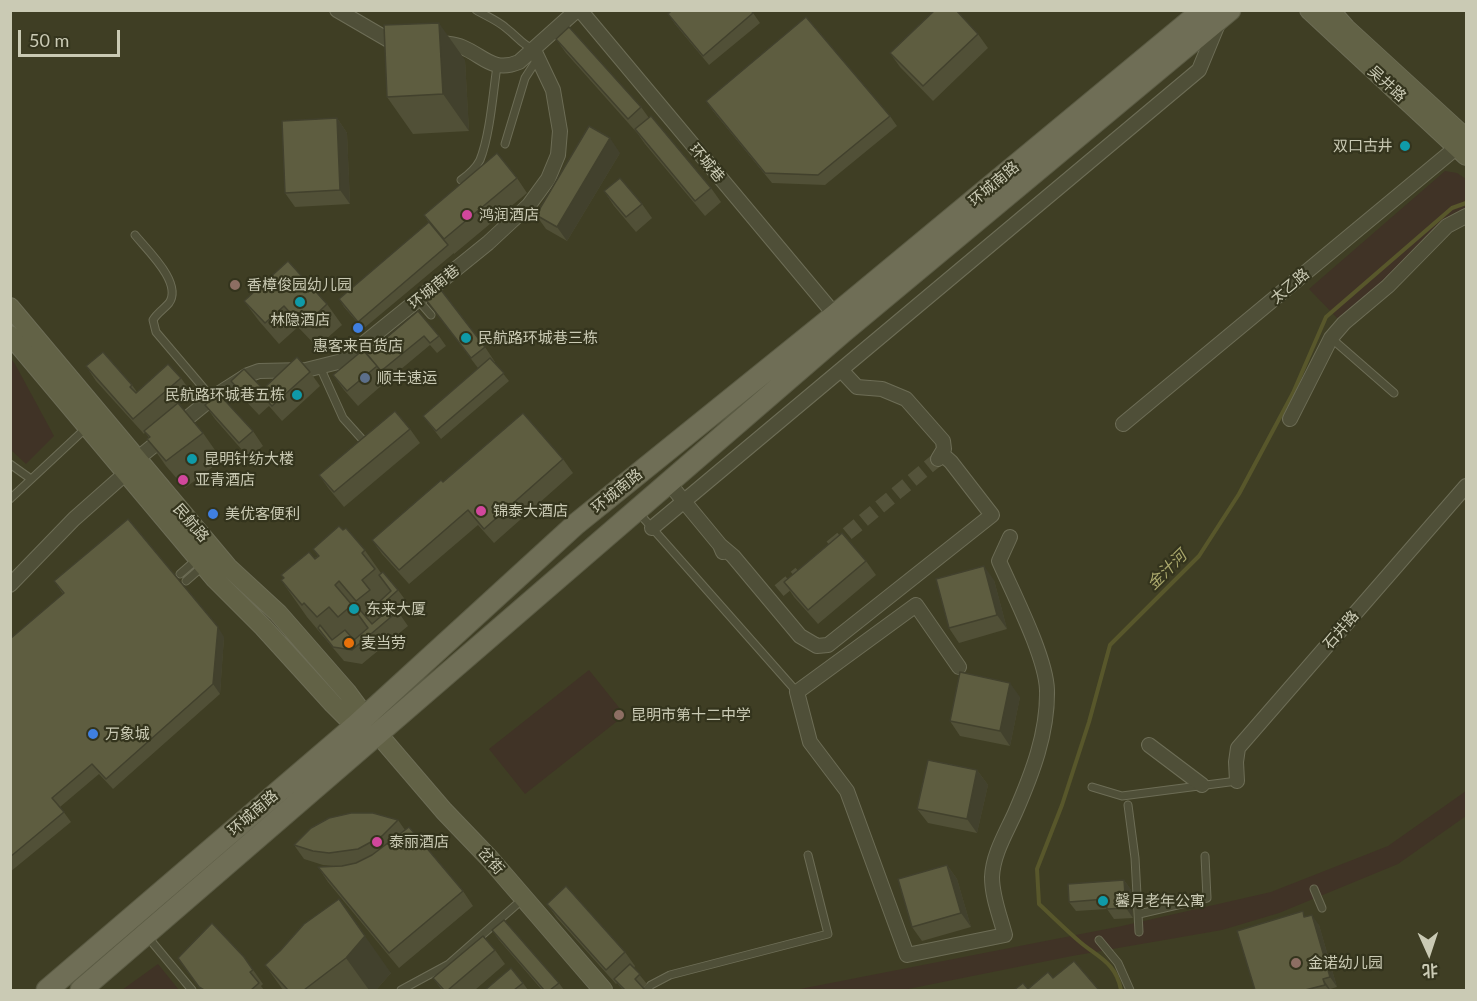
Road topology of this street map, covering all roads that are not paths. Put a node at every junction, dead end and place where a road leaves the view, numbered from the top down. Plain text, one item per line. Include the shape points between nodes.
1 (337, 10) edge
2 (476, 10) edge
3 (579, 10) edge
4 (1309, 10) edge
5 (1330, 10) edge
6 (1218, 14) edge
7 (536, 54) junction
8 (497, 66) junction
9 (505, 144) dead end
10 (1463, 147) edge
11 (461, 180) edge
12 (1467, 216) edge
13 (135, 235) dead end
14 (418, 300) junction
15 (10, 308) edge
16 (431, 315) edge
17 (835, 315) junction
18 (10, 334) edge
19 (1331, 338) junction
20 (320, 367) junction
21 (841, 370) junction
22 (1394, 393) dead end
23 (212, 398) junction
24 (1290, 419) dead end
25 (1123, 424) dead end
26 (88, 426) junction
27 (361, 438) edge
28 (10, 464) edge
29 (132, 466) junction
30 (31, 479) junction
31 (668, 482) junction
32 (1467, 486) edge
33 (10, 499) edge
34 (684, 501) junction
35 (636, 510) junction
36 (652, 528) junction
37 (1010, 537) dead end
38 (720, 545) junction
39 (201, 562) junction
40 (180, 574) dead end
41 (186, 581) dead end
42 (10, 585) edge
43 (763, 604) dead end
44 (959, 667) dead end
45 (797, 692) junction
46 (367, 729) junction
47 (1149, 745) dead end
48 (1237, 781) joint
49 (1202, 786) junction
50 (1092, 787) dead end
51 (1128, 805) dead end
52 (808, 855) dead end
53 (1205, 856) dead end
54 (1314, 889) dead end
55 (516, 905) junction
56 (1322, 908) dead end
57 (1138, 914) junction
58 (1139, 932) dead end
59 (146, 934) junction
60 (1099, 940) dead end
61 (47, 990) edge
62 (81, 990) edge
63 (192, 990) edge
64 (400, 990) edge
65 (590, 990) edge
66 (603, 990) edge
67 (646, 990) edge
68 (1130, 990) edge

1 - 8 street via 392,42 431,41 461,46
2 - 7 lane via 508,29
3 - 7 street
3 - 17 street, 环城巷
4 - 10 street, 吴井路
5 - 10 street, 吴井路
6 - 17 main road, 环城南路
6 - 21 street via 1199,70
6 - 31 main road, 环城南路
7 - 8 street via 510,66
7 - 9 lane
7 - 14 street, 环城南巷 via 553,90 560,131 558,155 548,178 529,205
8 - 11 lane via 480,160
10 - 25 street, 太乙路
12 - 19 street via 1447,226
13 - 23 lane via 172,287 169,303 153,320 156,332
14 - 16 lane
14 - 20 street, 环城南巷 via 342,361
15 - 29 street, 民航路
17 - 46 main road, 环城南路 via 576,524
18 - 26 street, 民航路
19 - 22 lane
19 - 24 street
20 - 23 street, 环城南巷 via 259,371 235,381
20 - 27 lane via 343,418
21 - 34 street
21 - 38 street via 857,387 882,389 906,399 943,441 940,456 951,462 992,514 828,645 817,646 800,636
23 - 29 street, 环城南巷
26 - 29 street, 民航路
26 - 30 lane
28 - 30 lane
29 - 39 street, 民航路
29 - 42 street, 环城南巷
29 - 46 street, 民航路 via 228,567 278,613 347,692
30 - 33 lane
31 - 34 street
31 - 35 main road, 环城南路
32 - 48 street, 石井路 via 1238,748
34 - 36 street
34 - 38 street
35 - 36 lane
35 - 46 main road, 环城南路
36 - 45 lane
37 - 45 street via 999,561 1041,663 1047,688 1034,769 994,859 994,895 1005,935 907,955 847,791 810,742
38 - 43 street via 730,566
39 - 40 lane
39 - 41 lane
39 - 46 street, 民航路
44 - 45 street via 916,605
46 - 55 street, 岔街 via 436,818
46 - 59 main road, 环城南路
46 - 61 main road, 环城南路
46 - 66 street, 岔街 via 490,859
47 - 49 street
48 - 49 lane
49 - 50 lane via 1122,796
51 - 57 lane
52 - 67 lane via 828,934 670,975
53 - 57 lane via 1207,898
54 - 56 lane
55 - 64 lane via 449,964
55 - 65 street, 岔街
57 - 58 lane
59 - 62 main road, 环城南路
59 - 63 lane
60 - 68 lane via 1118,963

